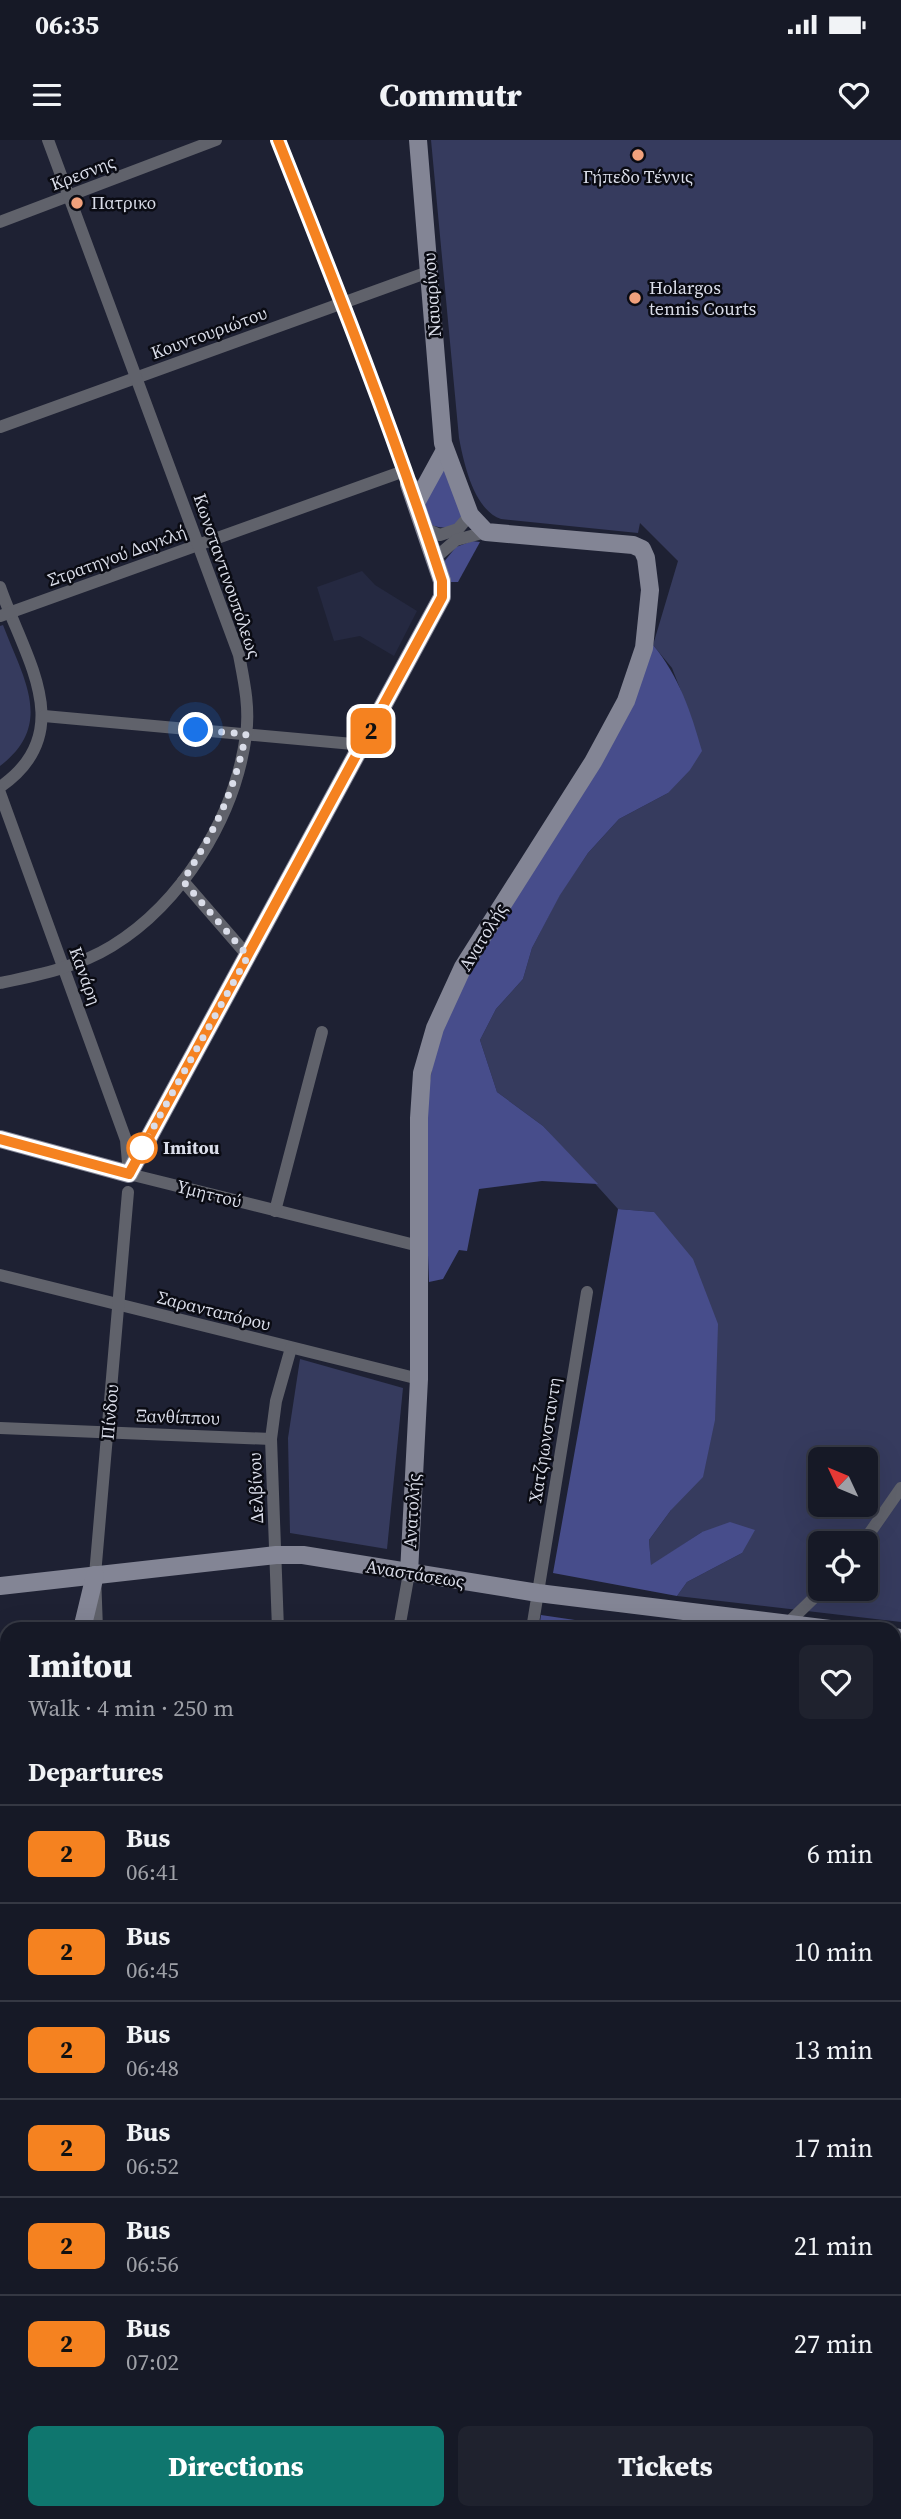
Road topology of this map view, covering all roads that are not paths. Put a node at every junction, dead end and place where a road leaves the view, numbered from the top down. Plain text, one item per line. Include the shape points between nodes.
1 (48, 140) edge
2 (216, 140) edge
3 (278, 140) edge
4 (418, 140) edge
5 (70, 198) junction
6 (0, 222) edge
7 (431, 271) junction
8 (344, 303) junction
9 (136, 378) junction
10 (0, 427) edge
11 (444, 450) junction
12 (406, 477) junction
13 (415, 503) junction
14 (470, 515) junction
15 (424, 528) junction
16 (486, 532) junction
17 (199, 545) junction
18 (435, 559) junction
19 (0, 587) edge
20 (5, 615) edge
21 (44, 716) junction
22 (246, 734) junction
23 (364, 745) junction
24 (0, 787) edge
25 (0, 793) edge
26 (183, 881) junction
27 (248, 956) junction
28 (64, 968) junction
29 (0, 983) edge
30 (322, 1032) dead end
31 (0, 1139) edge
32 (129, 1174) junction
33 (128, 1192) dead end
34 (275, 1211) junction
35 (419, 1246) junction
36 (0, 1275) edge
37 (587, 1292) dead end
38 (120, 1306) junction
39 (291, 1348) junction
40 (419, 1379) junction
41 (0, 1428) edge
42 (107, 1432) junction
43 (271, 1439) junction
44 (901, 1488) edge
45 (871, 1531) edge
46 (276, 1555) junction
47 (409, 1573) junction
48 (95, 1575) junction
49 (0, 1586) edge
50 (538, 1593) junction
51 (811, 1601) edge
52 (84, 1622) edge
53 (97, 1622) edge
54 (278, 1622) edge
55 (400, 1622) edge
56 (533, 1622) edge
57 (771, 1622) edge
58 (789, 1622) edge

1 - 5 street, Κωνσταντινουπόλεως
2 - 5 street, Κρεσνης
3 - 8 street
4 - 7 street, Ναυαρίνου
5 - 6 street, Κρεσνης
5 - 9 street, Κωνσταντινουπόλεως
7 - 8 street, Κουντουριώτου
7 - 11 street, Ναυαρίνου
8 - 9 street, Κουντουριώτου
8 - 12 street
9 - 10 street, Κουντουριώτου
9 - 17 street, Κωνσταντινουπόλεως
11 - 13 street
11 - 14 street, Ναυαρίνου
12 - 13 street
12 - 17 street, Στρατηγού Δαγκλή
13 - 15 street
14 - 15 street via 458,529 440,535
14 - 16 street, Ναυαρίνου
15 - 18 street
16 - 18 street, Ανατολής via 456,540
16 - 35 street, Ανατολής via 633,545 642,549 646,558 649,601 644,648 626,701 593,762 463,967 435,1028 422,1073
17 - 20 street, Στρατηγού Δαγκλή
17 - 22 street, Κωνσταντινουπόλεως via 239,655 247,700
18 - 23 street via 442,597
19 - 20 street
20 - 21 street via 39,688
21 - 22 street
21 - 24 street via 30,759
22 - 23 street
22 - 26 street, Κωνσταντινουπόλεως via 235,784 218,824
23 - 27 street
25 - 28 street, Κανάρη
26 - 27 street
26 - 28 street, Κωνσταντινουπόλεως via 148,920 111,947
27 - 32 street
28 - 29 street, Κωνσταντινουπόλεως
28 - 32 street, Κανάρη via 126,1140
30 - 34 street
31 - 32 street, Υμηττού
32 - 34 street, Υμηττού
33 - 38 street, Πίνδου
34 - 35 street, Υμηττού
35 - 40 street, Ανατολής
36 - 38 street, Σαρανταπόρου
37 - 50 street, Χατζηωνσταντη
38 - 39 street, Σαρανταπόρου
38 - 42 street, Πίνδου
39 - 40 street, Σαρανταπόρου
39 - 43 street, Δελβίνου
40 - 47 street, Ανατολής
41 - 42 street, Ξανθίππου
42 - 43 street, Ξανθίππου
42 - 48 street, Πίνδου
43 - 46 street, Δελβίνου
44 - 45 street
46 - 47 street, Αναστάσεως via 303,1555
46 - 48 street, Αναστάσεως
46 - 54 street, Δελβίνου
47 - 50 street, Αναστάσεως
47 - 55 street
48 - 49 street, Αναστάσεως
48 - 52 street, Πίνδου
48 - 53 street
50 - 56 street, Χατζηωνσταντη
50 - 57 street, Αναστάσεως
51 - 58 street

